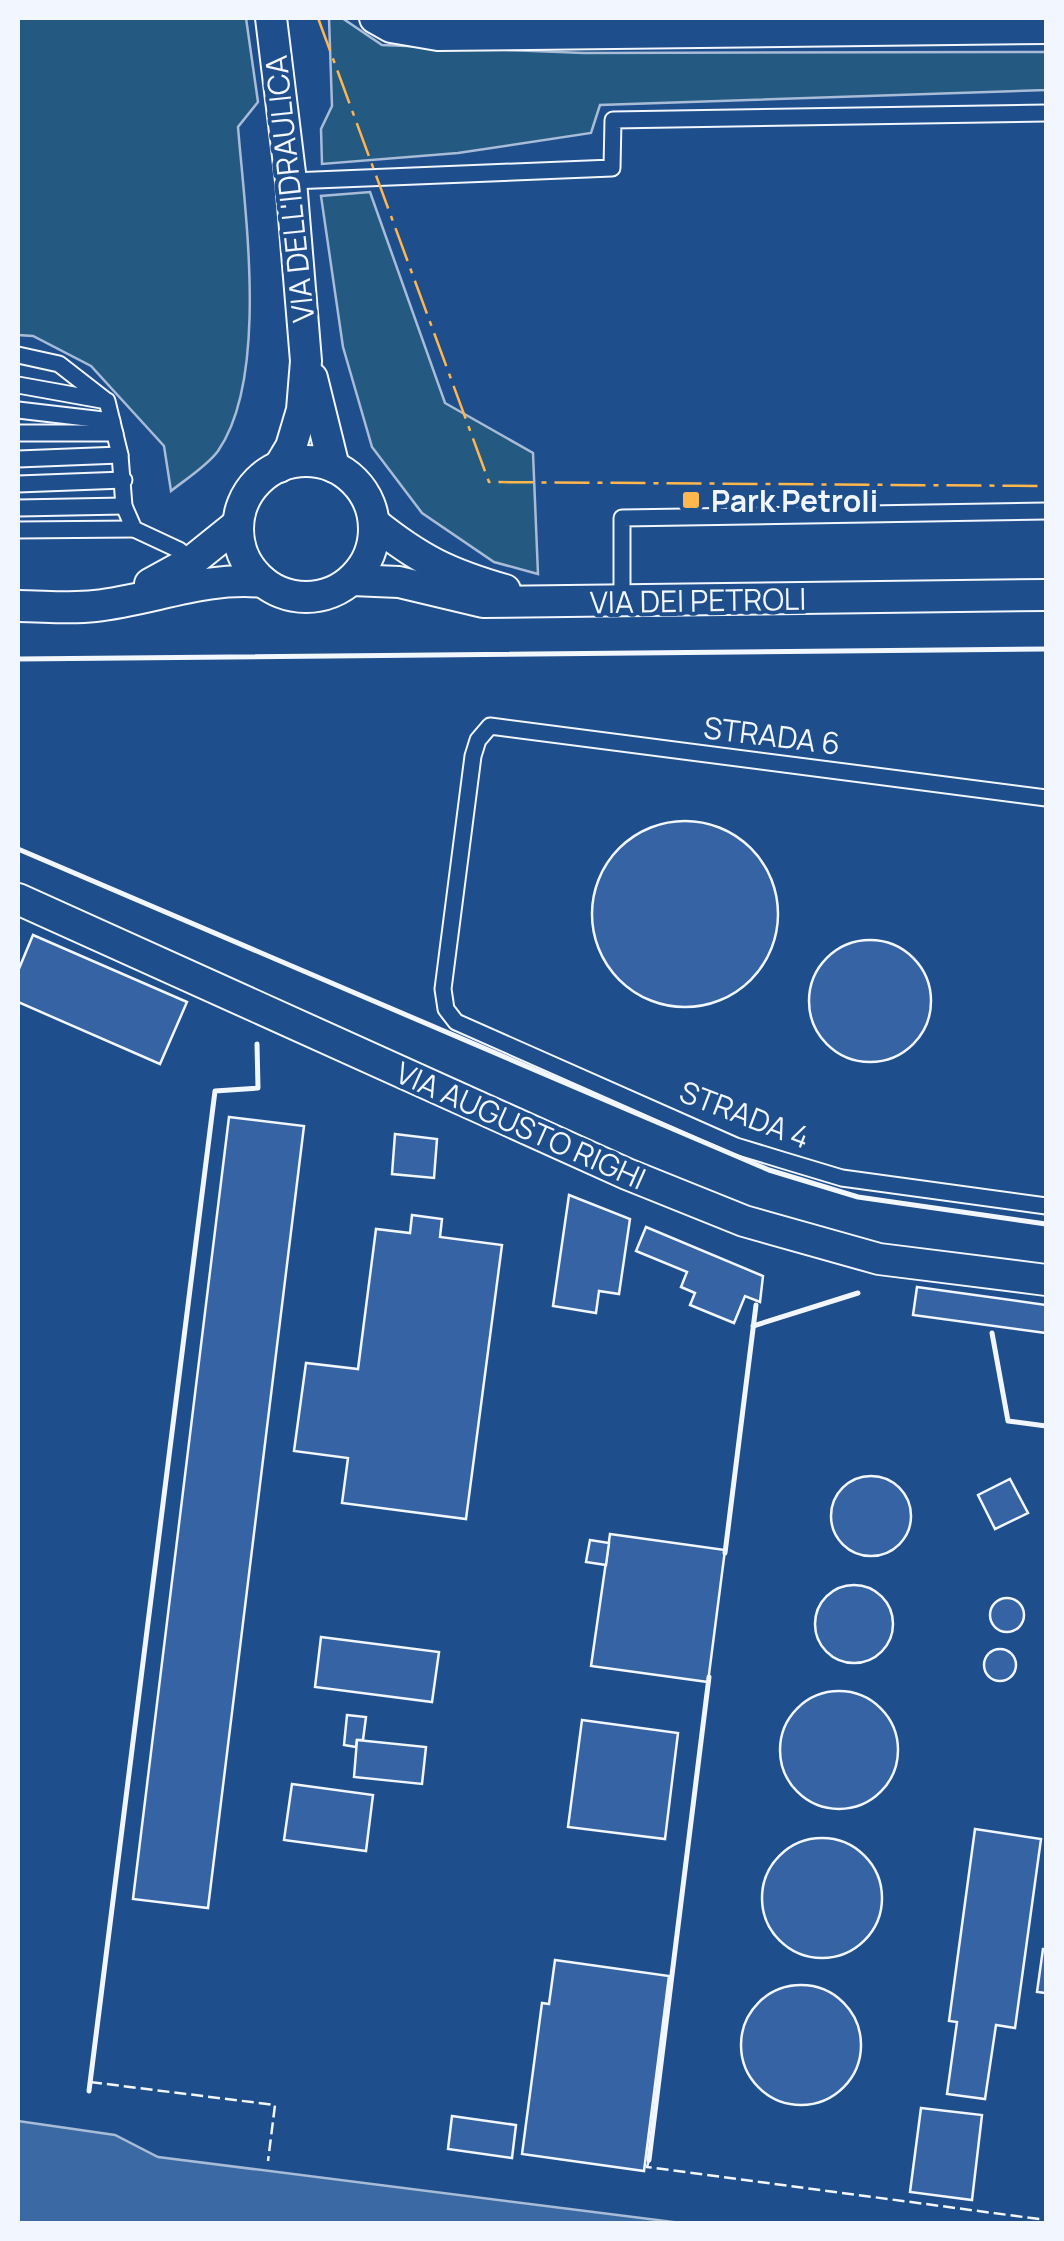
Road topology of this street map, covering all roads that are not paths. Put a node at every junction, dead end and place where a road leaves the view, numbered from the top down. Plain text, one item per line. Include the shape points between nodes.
1 (270, 18) edge
2 (374, 18) edge
3 (1046, 28) edge
4 (1046, 113) edge
5 (291, 182) junction
6 (18, 355) edge
7 (306, 360) junction
8 (18, 386) edge
9 (107, 402) junction
10 (18, 410) edge
11 (113, 427) junction
12 (18, 433) edge
13 (120, 455) junction
14 (18, 458) edge
15 (278, 467) junction
16 (334, 467) junction
17 (124, 480) junction
18 (18, 484) edge
19 (124, 506) junction
20 (18, 508) edge
21 (1046, 511) edge
22 (374, 523) junction
23 (238, 524) junction
24 (134, 529) junction
25 (18, 530) edge
26 (192, 561) junction
27 (352, 580) junction
28 (263, 582) junction
29 (1046, 596) edge
30 (622, 600) junction
31 (587, 602) junction
32 (18, 606) edge
33 (94, 606) junction
34 (1046, 798) edge
35 (18, 900) edge
36 (446, 1009) joint
37 (1046, 1206) edge
38 (1046, 1280) edge

1 - 5 street, VIA DELL'IDRAULICA
2 - 3 street via 438,34
4 - 5 lane via 614,120 612,168
5 - 7 street, VIA DELL'IDRAULICA
6 - 9 lane via 58,364
7 - 15 street, VIA DELL'IDRAULICA via 302,410
7 - 16 street, VIA DELL'IDRAULICA
8 - 9 lane
9 - 11 lane
10 - 11 lane
11 - 12 lane
11 - 13 lane
13 - 14 lane
13 - 17 lane
15 - 16 street via 297,461
15 - 23 street via 251,490
16 - 22 street via 362,490
17 - 18 lane
17 - 19 lane
19 - 20 lane
19 - 24 lane
21 - 30 lane via 622,518
22 - 27 street via 373,544
22 - 31 street via 408,552 450,572 536,599
23 - 26 street
23 - 28 street via 244,556
24 - 25 lane
24 - 26 lane
26 - 33 street
27 - 28 street via 318,597 298,597
27 - 31 street, VIA DEI PETROLI via 400,582 483,602
28 - 33 street via 204,582
29 - 30 street, VIA DEI PETROLI
30 - 31 street, VIA DEI PETROLI
32 - 33 street
34 - 36 lane, STRADA 6 via 490,726 473,756 443,989
35 - 38 street, VIA AUGUSTO RIGHI via 744,1221 879,1259
36 - 37 lane, STRADA 4 via 456,1022 736,1146 842,1178

